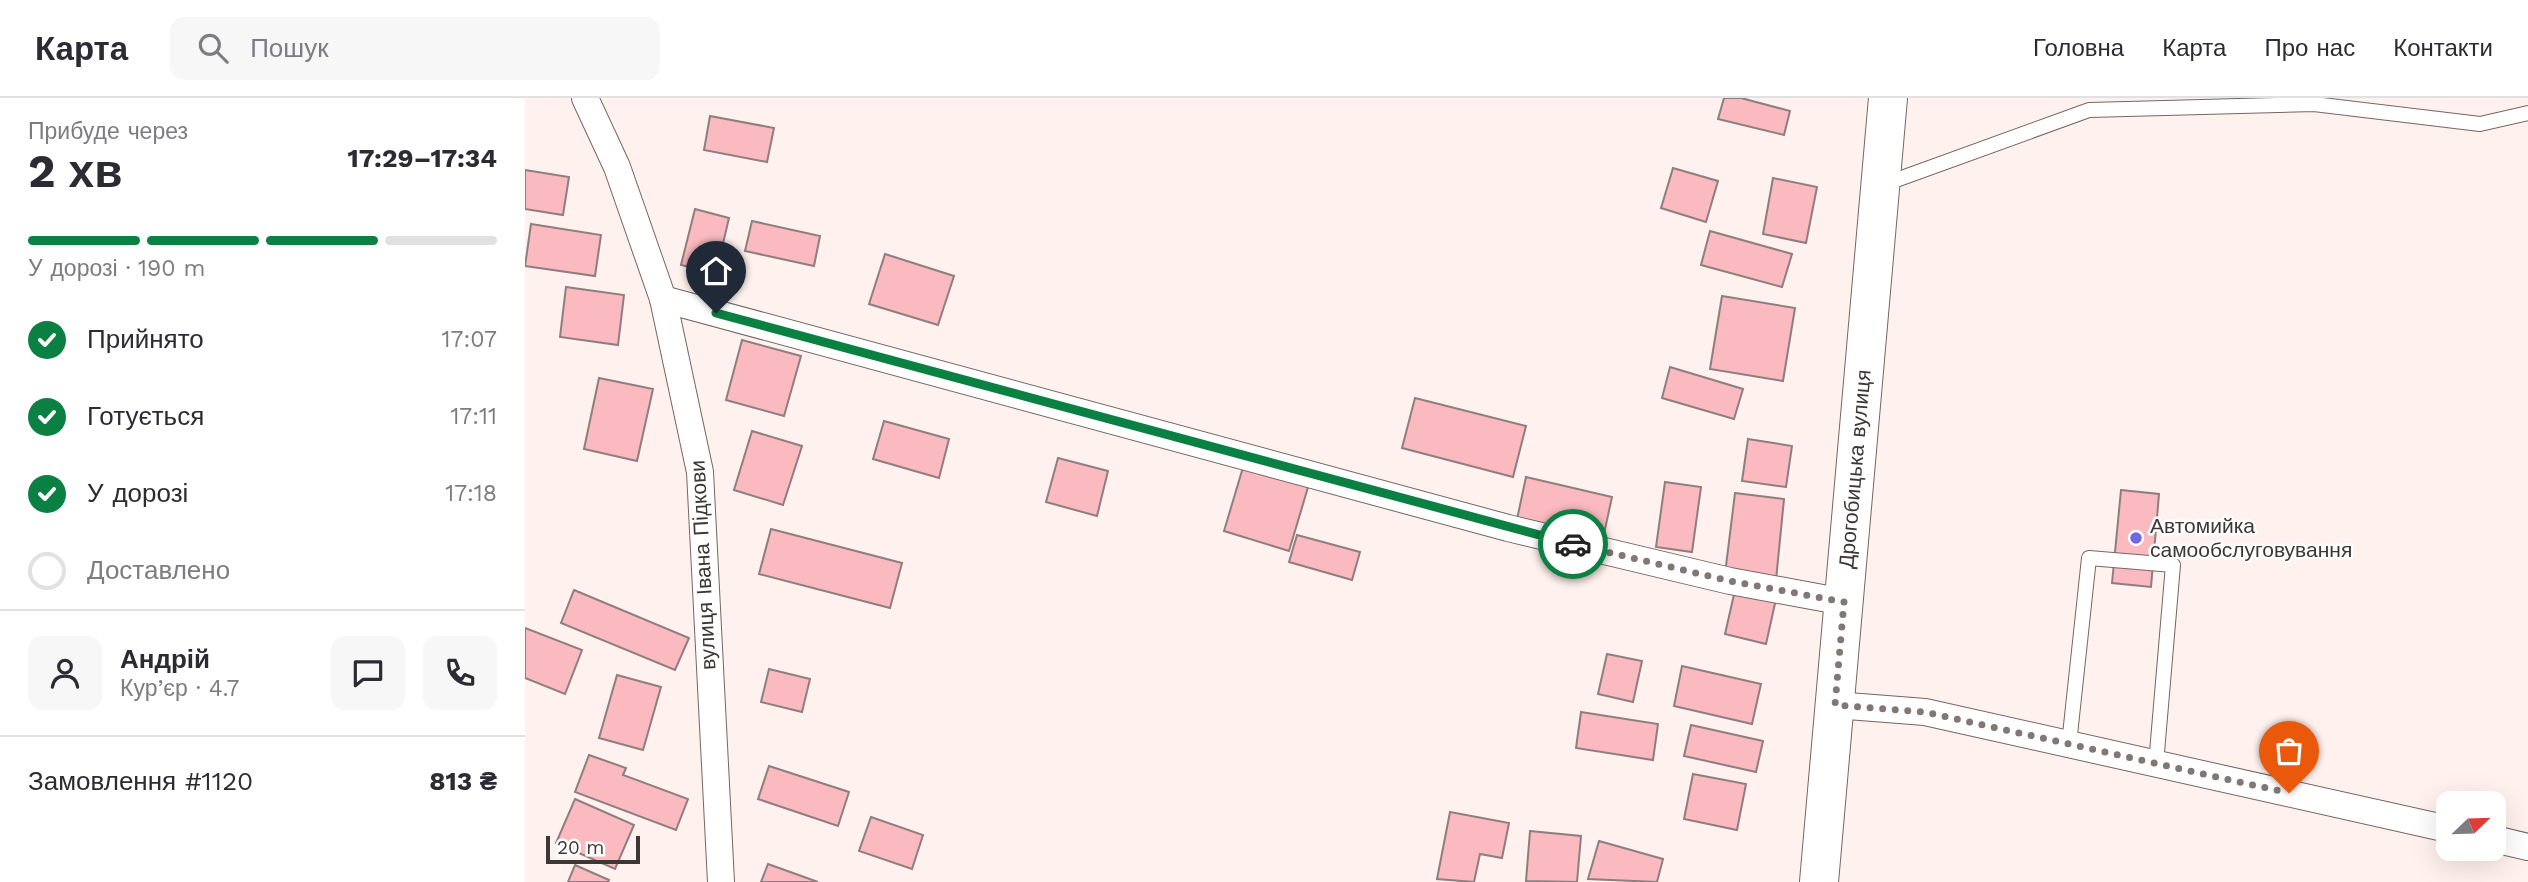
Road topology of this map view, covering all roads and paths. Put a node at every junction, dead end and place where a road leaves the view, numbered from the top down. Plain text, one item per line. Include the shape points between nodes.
1 (585, 98) edge
2 (1888, 98) edge
3 (2528, 113) edge
4 (1880, 186) junction
5 (663, 299) junction
6 (1844, 602) junction
7 (1835, 705) junction
8 (2069, 744) junction
9 (2156, 764) junction
10 (2436, 826) edge
11 (2506, 842) edge
12 (2528, 847) edge
13 (721, 882) edge
14 (1819, 882) edge

1 - 5 street, вулиця Івана Підкови via 617,167
2 - 4 main road, Дрогобицька вулиця
3 - 4 lane via 2480,124 2314,104 2089,110
4 - 6 main road, Дрогобицька вулиця
5 - 6 street via 1508,528 1730,581
5 - 13 street, вулиця Івана Підкови via 700,472
6 - 7 main road, Дрогобицька вулиця
7 - 8 street via 1925,712
7 - 14 main road, Дрогобицька вулиця
8 - 9 street
8 - 9 lane via 2088,558 2173,565
9 - 10 street
11 - 12 street

